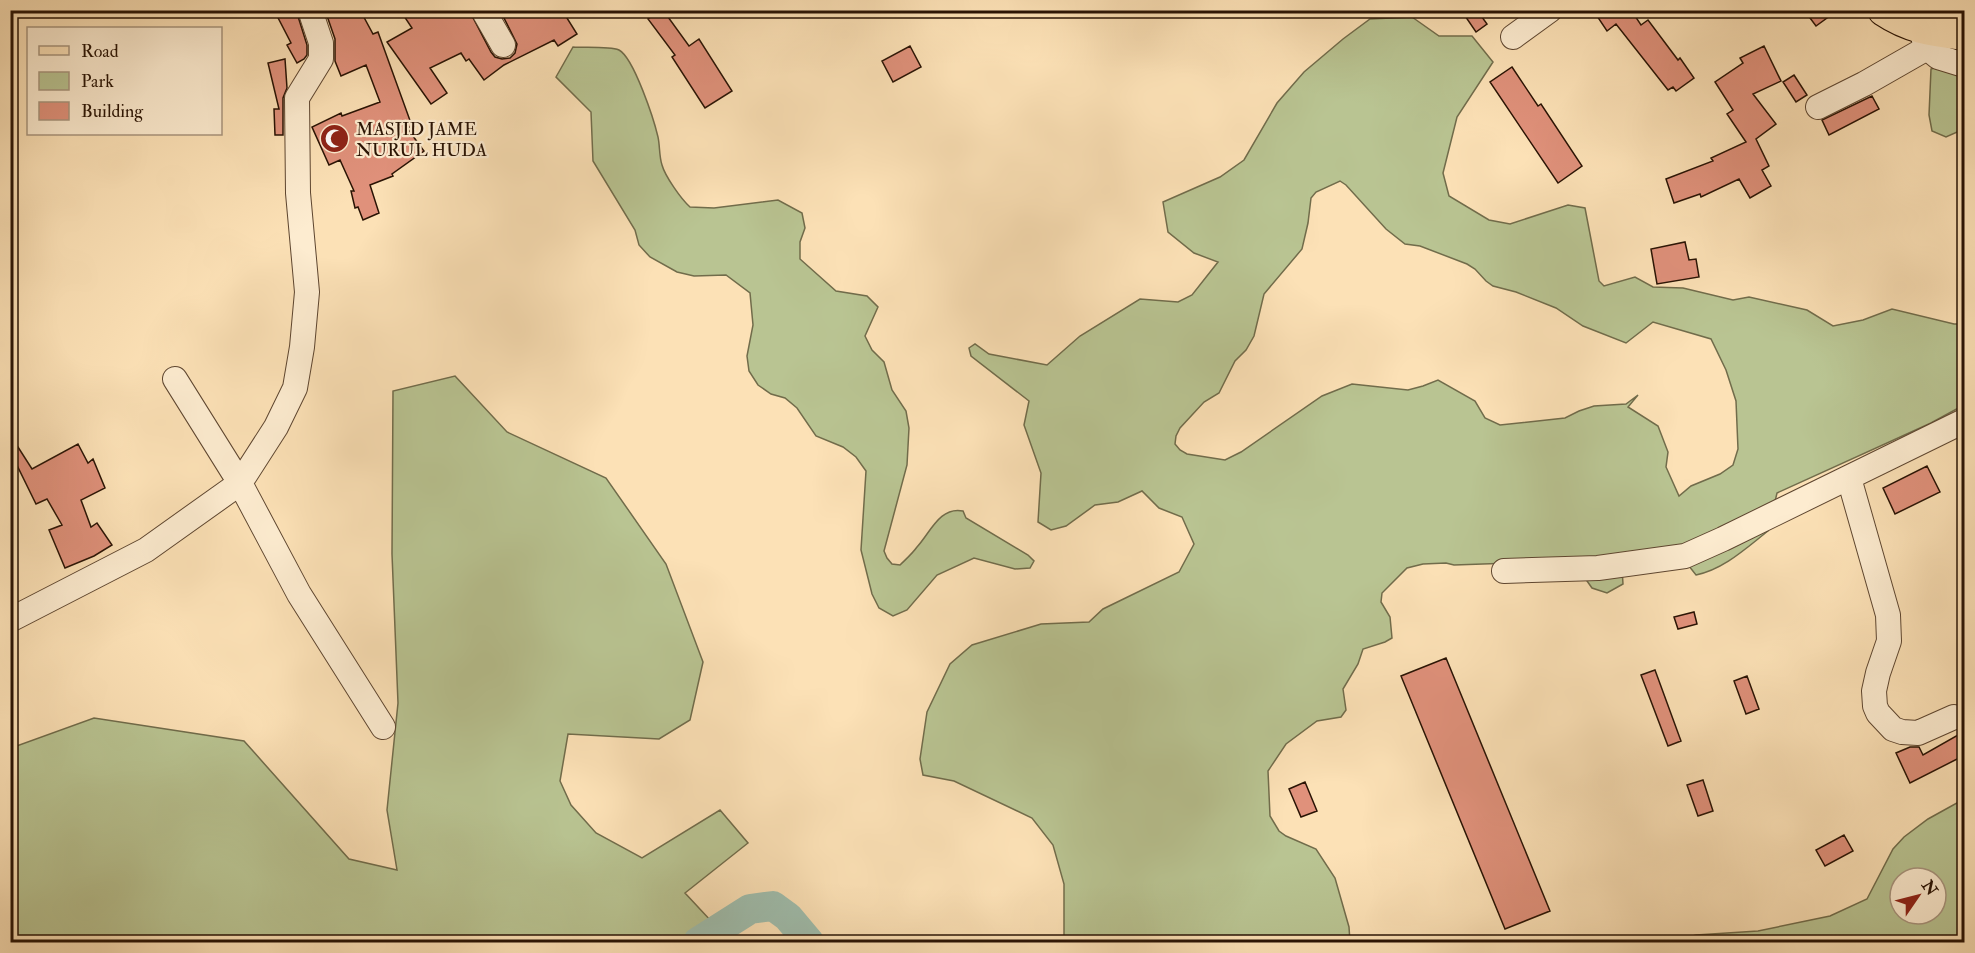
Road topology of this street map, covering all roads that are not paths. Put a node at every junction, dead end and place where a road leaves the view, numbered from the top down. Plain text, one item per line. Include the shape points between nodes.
1 (310, 10) edge
2 (483, 10) edge
3 (1550, 10) edge
4 (1884, 10) edge
5 (1965, 34) edge
6 (1513, 37) dead end
7 (1924, 38) junction
8 (503, 45) dead end
9 (1965, 65) edge
10 (1818, 107) dead end
11 (175, 379) dead end
12 (1965, 421) edge
13 (1849, 478) junction
14 (240, 483) junction
15 (1503, 571) dead end
16 (10, 620) edge
17 (1954, 717) dead end
18 (383, 728) dead end

1 - 14 street via 321,44 321,59 297,98 298,193 307,292 302,347 295,388 276,427
2 - 8 street
3 - 6 street
4 - 7 main road
5 - 7 main road
7 - 9 street via 1938,57
7 - 10 street via 1864,84
11 - 14 street
12 - 13 street
13 - 15 street via 1685,556 1598,568
13 - 17 street via 1888,615 1889,641 1874,691 1878,713 1893,729 1912,734
14 - 16 street via 146,550
14 - 18 street via 299,594

